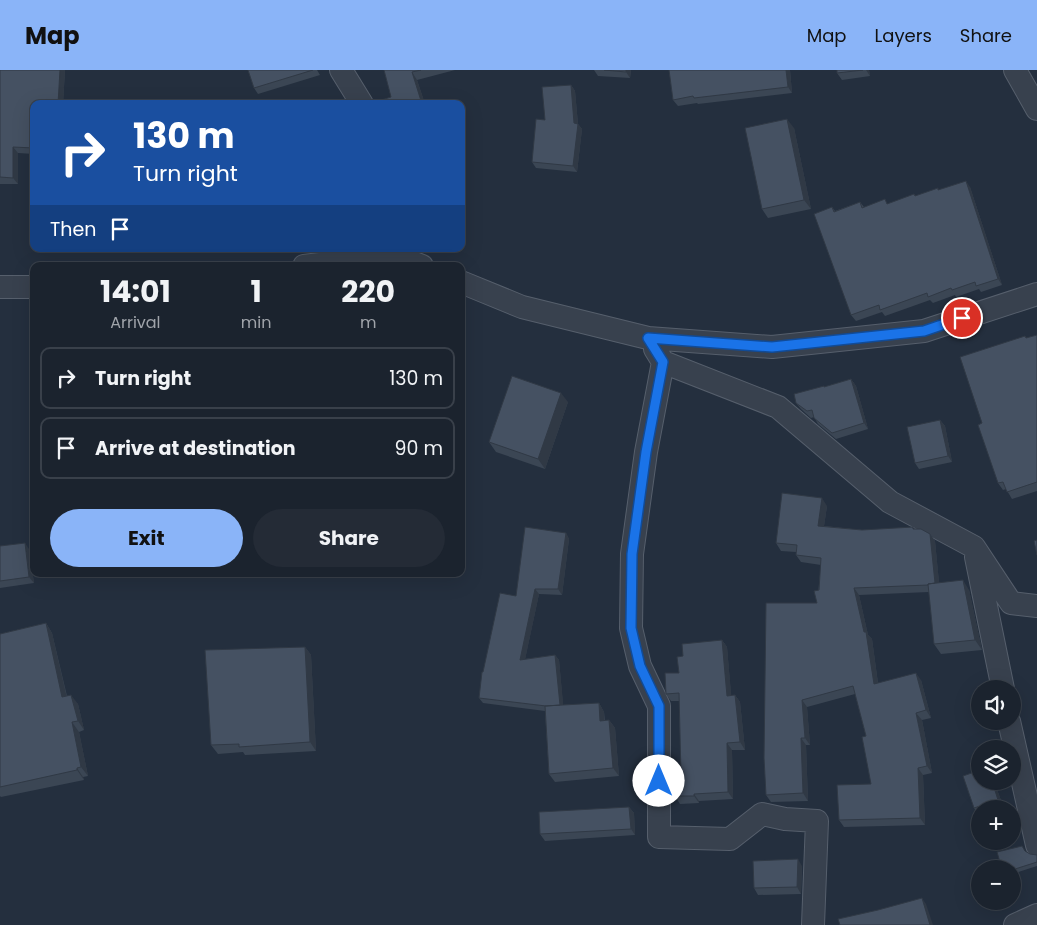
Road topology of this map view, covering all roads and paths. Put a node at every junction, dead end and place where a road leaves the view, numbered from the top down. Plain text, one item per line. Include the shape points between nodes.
1 (341, 70) edge
2 (1016, 70) edge
3 (360, 100) edge
4 (1037, 109) edge
5 (394, 252) edge
6 (330, 262) edge
7 (414, 262) edge
8 (465, 284) edge
9 (0, 287) edge
10 (30, 287) edge
11 (1037, 294) edge
12 (648, 338) junction
13 (663, 362) junction
14 (974, 547) junction
15 (1037, 606) edge
16 (1001, 680) edge
17 (1011, 730) edge
18 (1037, 845) edge
19 (1037, 914) edge
20 (813, 925) edge
21 (1016, 925) edge

1 - 3 street
2 - 4 street
5 - 6 street
5 - 7 street
8 - 12 street via 522,307
9 - 10 street
11 - 12 street via 924,331 772,347
12 - 13 street
13 - 14 street via 778,407 890,502
13 - 20 street via 632,554 631,628 640,666 659,706 659,837 730,839 762,814 817,822
14 - 15 street via 1012,603
14 - 16 street
17 - 18 street
19 - 21 street

